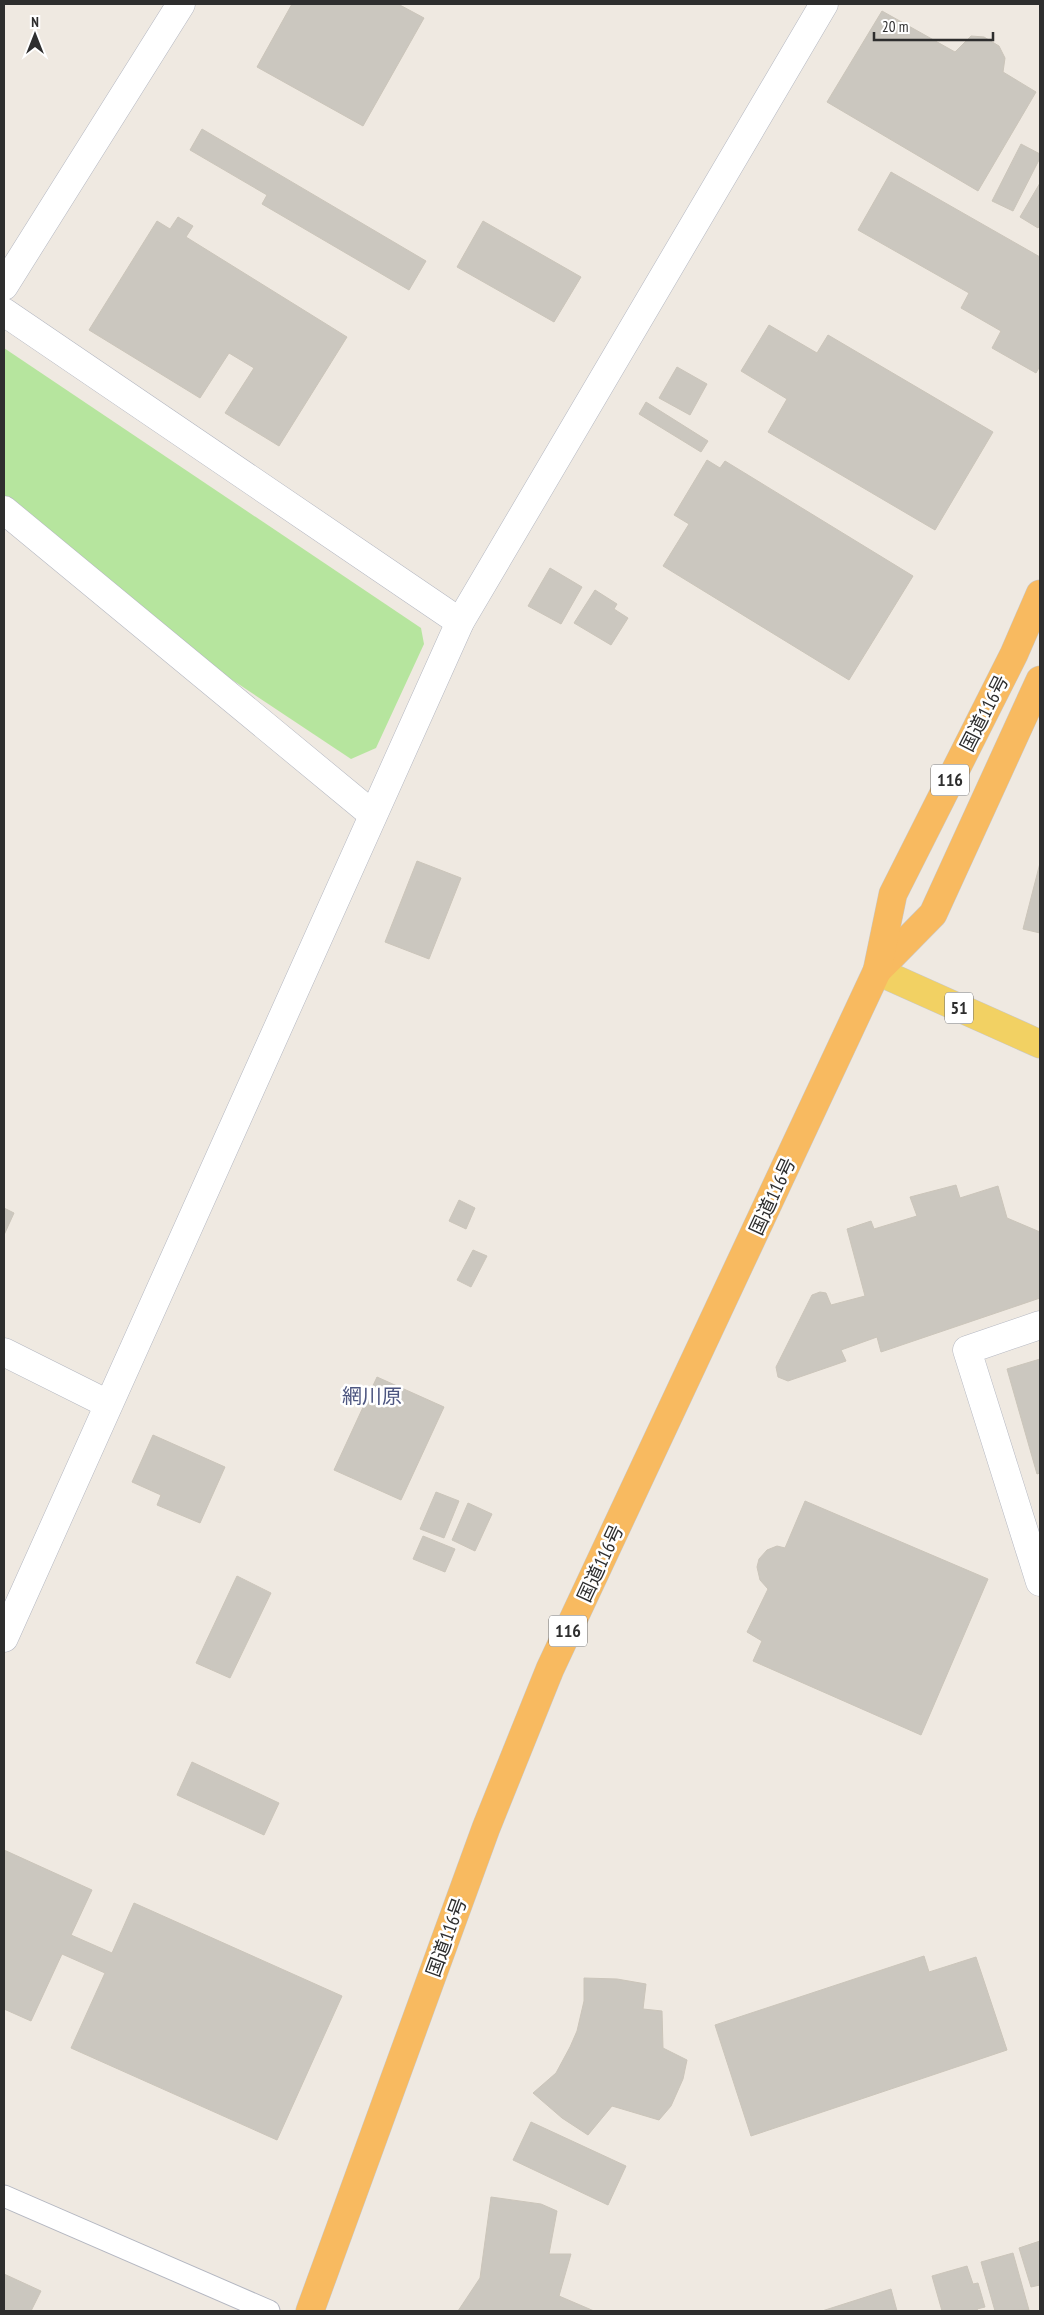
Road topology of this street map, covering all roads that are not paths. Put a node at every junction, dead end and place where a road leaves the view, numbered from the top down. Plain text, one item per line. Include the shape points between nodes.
1 (181, 4) edge
2 (824, 4) edge
3 (4, 286) edge
4 (4, 312) edge
5 (4, 510) edge
6 (1040, 594) edge
7 (460, 622) junction
8 (1040, 680) edge
9 (372, 814) junction
10 (878, 971) junction
11 (1040, 1044) edge
12 (1040, 1326) edge
13 (4, 1352) edge
14 (108, 1404) junction
15 (1040, 1582) edge
16 (4, 1638) edge
17 (4, 2196) edge
18 (269, 2311) edge
19 (310, 2311) edge

1 - 3 street
2 - 7 street
4 - 7 street
5 - 9 street
6 - 10 highway, 国道116号 / 116 via 1014,654 893,894
7 - 9 street
8 - 10 highway, 国道116号 / 116 via 934,914
9 - 14 street
10 - 11 main road, 51
10 - 19 highway, 国道116号 / 116 via 550,1669 486,1828
12 - 15 street via 967,1350
13 - 14 street
14 - 16 street
17 - 18 lane

